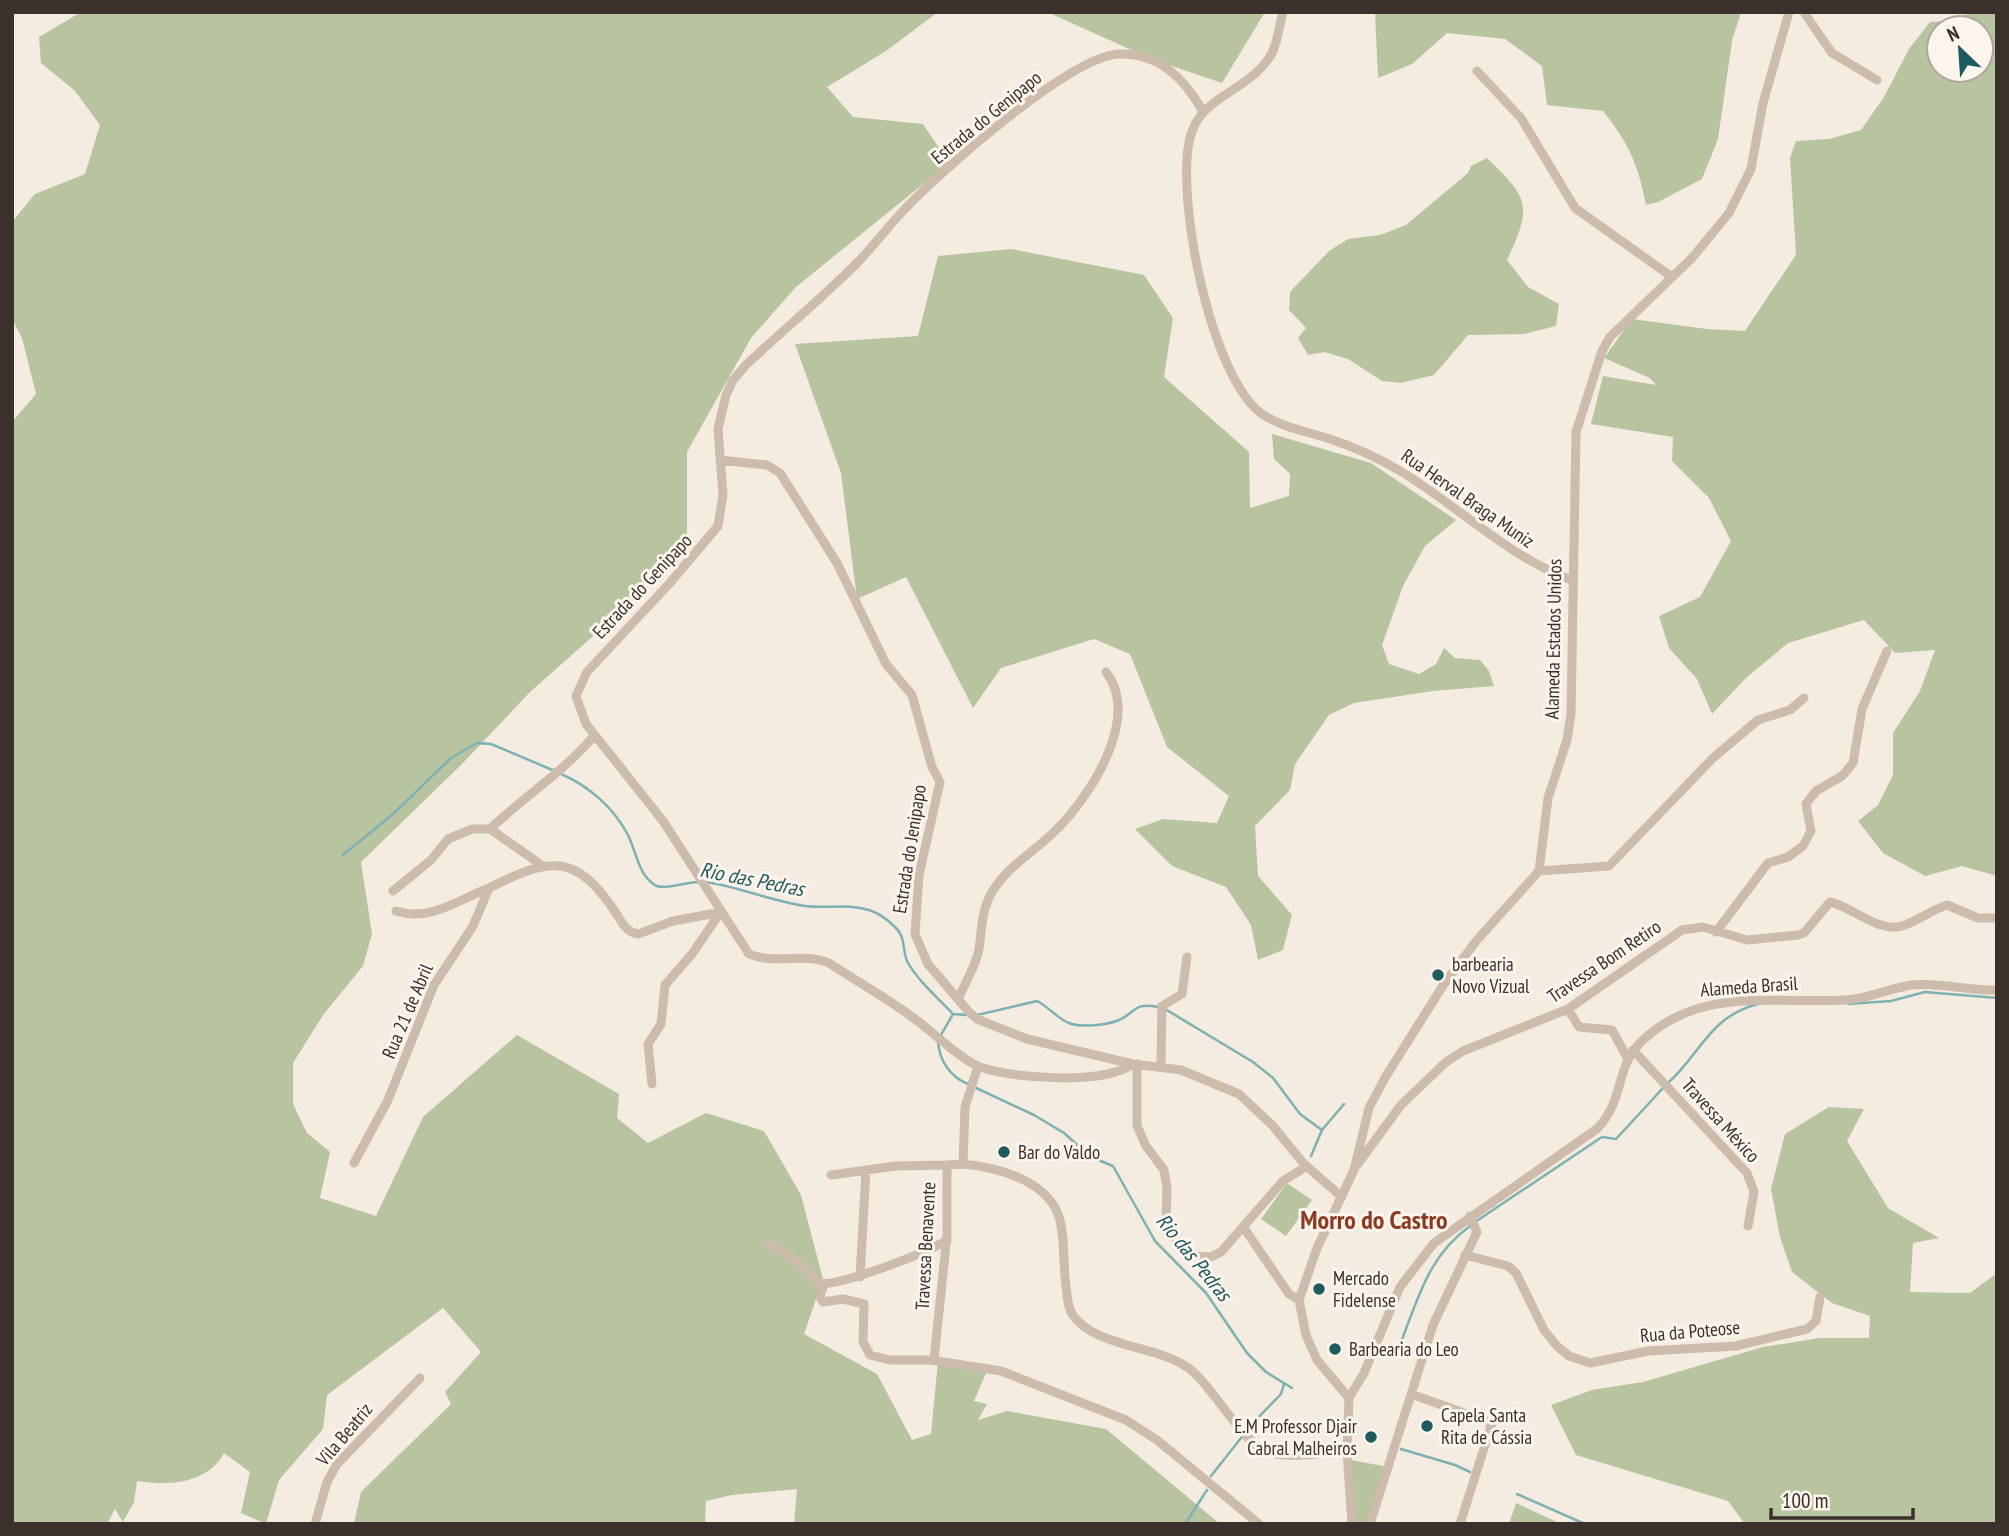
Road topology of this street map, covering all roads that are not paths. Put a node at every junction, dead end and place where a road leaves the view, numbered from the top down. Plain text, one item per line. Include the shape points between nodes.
1 (1283, 12) edge
2 (1808, 13) edge
3 (1789, 14) edge
4 (1477, 71) dead end
5 (1877, 80) dead end
6 (1202, 110) junction
7 (1672, 277) junction
8 (720, 460) junction
9 (1571, 580) junction
10 (1887, 651) dead end
11 (1106, 672) dead end
12 (1804, 698) dead end
13 (594, 736) junction
14 (490, 829) junction
15 (540, 864) junction
16 (1539, 871) junction
17 (489, 888) junction
18 (393, 891) dead end
19 (396, 911) dead end
20 (721, 912) junction
21 (1997, 918) edge
22 (1716, 932) junction
23 (1187, 957) dead end
24 (1997, 990) edge
25 (958, 999) junction
26 (1568, 1009) junction
27 (1633, 1050) junction
28 (1628, 1059) junction
29 (1135, 1064) junction
30 (1161, 1065) junction
31 (978, 1066) junction
32 (652, 1084) dead end
33 (354, 1163) dead end
34 (963, 1164) junction
35 (947, 1165) junction
36 (1307, 1166) junction
37 (1354, 1170) junction
38 (866, 1171) junction
39 (831, 1175) dead end
40 (1342, 1197) junction
41 (1470, 1216) junction
42 (1748, 1226) dead end
43 (1244, 1228) junction
44 (947, 1240) junction
45 (770, 1244) dead end
46 (1465, 1255) junction
47 (860, 1277) junction
48 (824, 1284) junction
49 (1820, 1297) dead end
50 (1299, 1300) junction
51 (934, 1360) junction
52 (420, 1378) dead end
53 (1411, 1394) junction
54 (1349, 1398) junction
55 (1347, 1451) junction
56 (315, 1524) edge
57 (1259, 1524) edge
58 (1352, 1524) edge
59 (1370, 1524) edge
60 (1460, 1524) edge

1 - 6 street via 1275,44 1260,68
2 - 3 street
2 - 5 street via 1832,53
3 - 7 street, Alameda Estados Unidos via 1763,103 1748,178 1723,221
4 - 7 street via 1521,118 1575,208
6 - 8 street, Estrada do Genipapo via 1172,71 1120,54 1088,63 1047,89 924,191 857,263 746,365 733,380 721,412
6 - 9 street, Rua Herval Braga Muniz via 1189,142 1187,188 1209,321 1244,397 1276,422 1386,463 1452,503 1527,561
7 - 9 street, Alameda Estados Unidos via 1610,337 1577,421
8 - 13 street, Estrada do Genipapo via 723,495 718,526 580,683 577,705
8 - 25 street, Estrada do Jenipapo via 767,466 780,473 837,563 886,664 912,695 940,782 919,875 915,934 921,954
9 - 16 street, Alameda Estados Unidos via 1571,714 1548,798
10 - 22 street via 1861,709 1850,769 1816,791 1806,804 1811,831 1802,846 1788,857 1768,863
11 - 25 street via 1117,695 1109,754 1058,829 1007,870 991,894 980,926 979,950
12 - 16 street via 1790,710 1758,720 1713,758 1609,866
13 - 14 street via 566,767
13 - 20 street, Estrada do Genipapo via 656,812
14 - 15 street
14 - 18 street via 459,832 448,839 431,860
15 - 17 street
15 - 20 street via 568,867 583,876 631,933
16 - 37 street via 1477,940 1385,1076 1369,1108
17 - 19 street via 424,915
17 - 33 street, Rua 21 de Abril via 473,926 434,985 388,1100
20 - 31 street, Estrada do Genipapo via 749,954 830,963
20 - 32 street via 665,985 661,1024 648,1044
21 - 22 street, Travessa Bom Retiro via 1978,918 1947,905 1893,927 1830,902 1803,934 1747,940
22 - 26 street, Travessa Bom Retiro via 1696,926 1682,930
23 - 30 street via 1182,994 1162,1006
24 - 27 street, Alameda Brasil via 1923,985 1863,999 1714,1003 1672,1018
25 - 29 street, Estrada do Jenipapo via 978,1019 1027,1039
26 - 28 street via 1579,1027 1612,1030
26 - 37 street, Travessa Bom Retiro via 1446,1062 1394,1113
27 - 28 street, Alameda Brasil
27 - 42 street, Travessa México via 1746,1173 1754,1192
28 - 41 street, Alameda Brasil via 1615,1105 1598,1128
29 - 30 street, Estrada do Jenipapo
29 - 31 street, Estrada do Genipapo via 1111,1074 1079,1077
29 - 43 street via 1137,1126 1164,1170 1165,1220 1181,1253 1189,1257 1216,1255
30 - 36 street, Estrada do Jenipapo via 1202,1076 1239,1094
31 - 34 street via 965,1107
34 - 35 street, Travessa Benavente
34 - 55 street, Travessa Benavente via 986,1166 1022,1179 1051,1203 1060,1224 1069,1305 1076,1318 1110,1340 1185,1366 1264,1451
35 - 38 street
35 - 44 street, Travessa Benavente
36 - 40 street, Estrada do Jenipapo
36 - 43 street via 1283,1181
37 - 40 street
38 - 39 street
38 - 47 street
40 - 50 street
41 - 46 street via 1477,1232
41 - 54 street, Alameda Brasil via 1434,1243 1411,1269
43 - 50 street via 1289,1294
44 - 47 street
44 - 51 street, Travessa Benavente
45 - 48 street
46 - 49 street, Rua da Poteose via 1508,1266 1556,1346 1590,1363 1648,1351 1735,1346 1807,1329 1815,1321
46 - 53 street via 1433,1325
47 - 48 street
48 - 51 street via 823,1302 843,1299 864,1304 863,1342 870,1355
50 - 54 street via 1317,1360
51 - 57 street via 1001,1371 1126,1420
52 - 56 street, Vila Beatriz via 337,1464
53 - 59 street
53 - 60 street via 1492,1423
54 - 55 street, Alameda Brasil
55 - 58 street, Alameda Brasil

